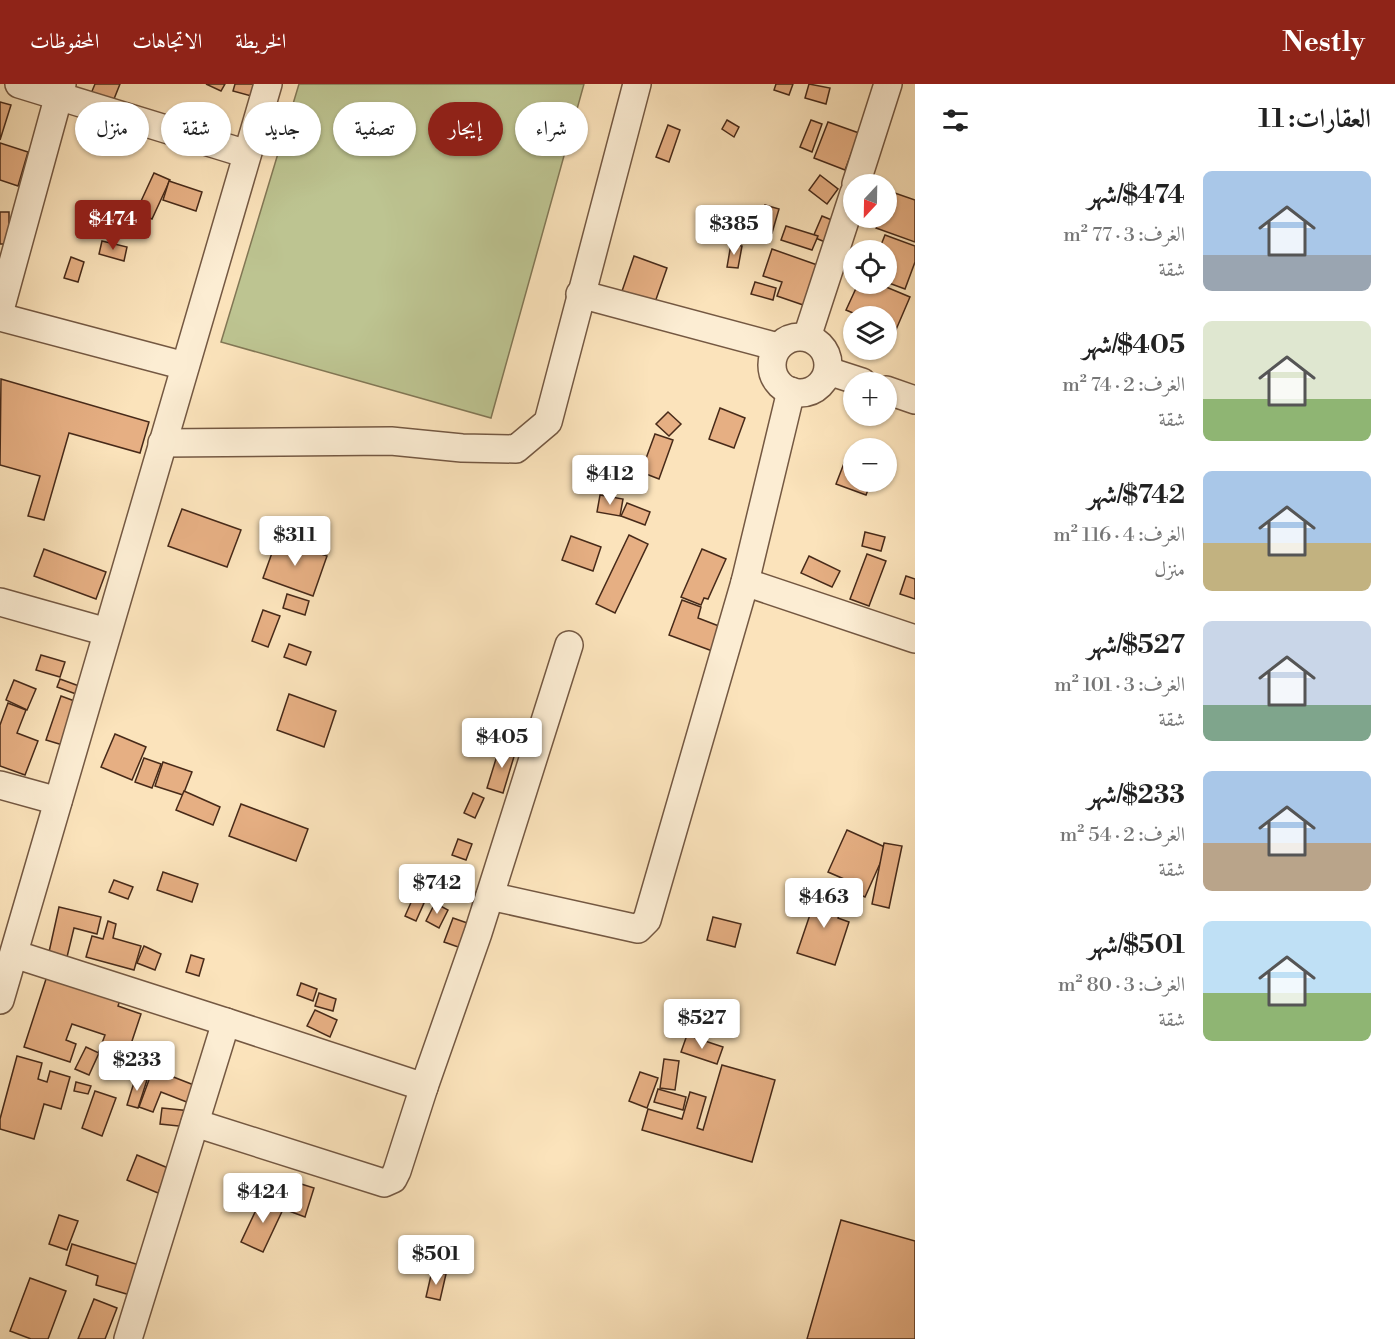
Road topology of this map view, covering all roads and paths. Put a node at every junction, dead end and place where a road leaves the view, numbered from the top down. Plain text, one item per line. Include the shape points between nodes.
1 (19, 84) edge
2 (268, 84) edge
3 (637, 84) edge
4 (888, 84) edge
5 (61, 90) edge
6 (263, 102) edge
7 (243, 153) edge
8 (246, 156) edge
9 (859, 174) edge
10 (843, 227) edge
11 (580, 294) junction
12 (0, 310) edge
13 (0, 317) edge
14 (807, 337) junction
15 (778, 347) junction
16 (185, 366) junction
17 (828, 371) junction
18 (843, 376) edge
19 (791, 391) junction
20 (897, 394) edge
21 (915, 400) edge
22 (162, 443) junction
23 (745, 582) junction
24 (0, 602) edge
25 (107, 632) junction
26 (915, 639) edge
27 (569, 645) dead end
28 (0, 785) edge
29 (58, 801) junction
30 (490, 896) junction
31 (14, 954) junction
32 (0, 1000) edge
33 (226, 1022) junction
34 (424, 1087) junction
35 (195, 1123) junction
36 (128, 1339) edge

1 - 5 street
2 - 6 street
3 - 11 street
4 - 9 street
5 - 7 street
5 - 12 street
8 - 16 street
10 - 14 street
11 - 15 street
11 - 22 street via 548,422 516,449 391,441
13 - 16 street
14 - 15 street via 788,339
14 - 17 street via 823,347
15 - 19 street via 772,371 778,382
16 - 22 street
17 - 18 street
17 - 19 street via 823,383 812,391
19 - 23 street
20 - 21 street
22 - 25 street
23 - 26 street
23 - 30 street via 647,920 638,929
24 - 25 street
25 - 29 street
27 - 30 street
28 - 29 street
29 - 31 street
30 - 34 street
31 - 32 street
31 - 33 street
33 - 34 street
33 - 35 street
34 - 35 street via 397,1171 393,1179 384,1183
35 - 36 street

